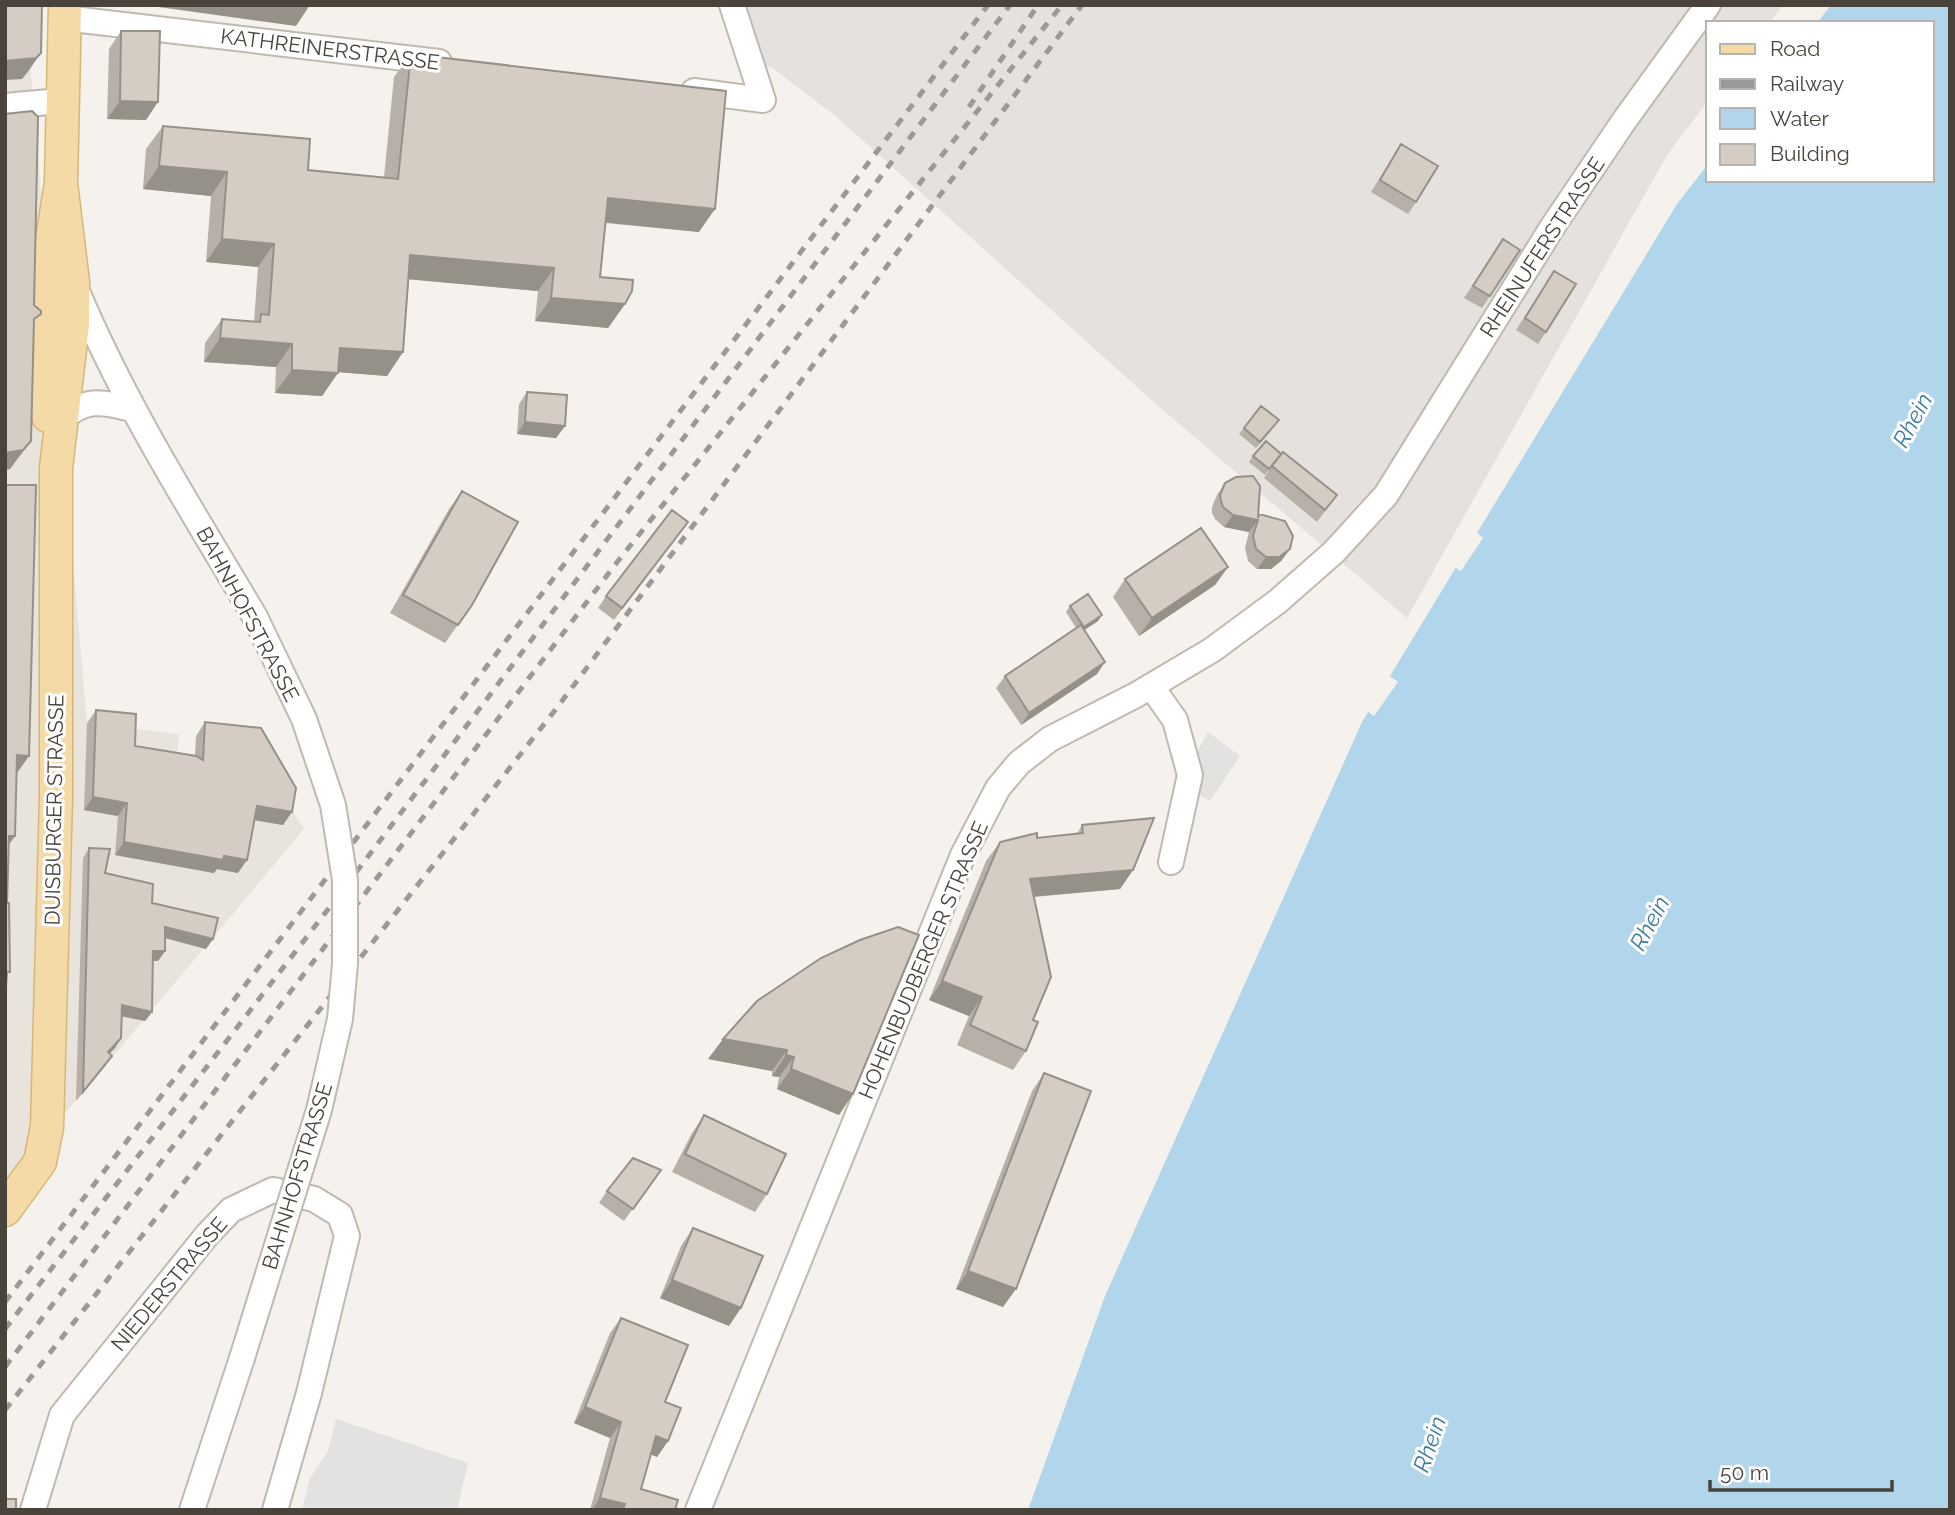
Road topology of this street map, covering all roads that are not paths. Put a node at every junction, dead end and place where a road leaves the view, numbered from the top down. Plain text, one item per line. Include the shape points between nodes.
1 (732, 5) edge
2 (1708, 5) edge
3 (64, 12) edge
4 (457, 64) edge
5 (676, 89) edge
6 (61, 101) junction
7 (5, 106) edge
8 (61, 183) junction
9 (73, 282) junction
10 (131, 409) junction
11 (60, 421) junction
12 (56, 468) junction
13 (1386, 495) joint
14 (1151, 686) junction
15 (1171, 862) dead end
16 (5, 1210) edge
17 (33, 1510) edge
18 (192, 1510) edge
19 (275, 1510) edge
20 (698, 1510) edge

1 - 5 street via 763,100
2 - 13 street, RHEINUFERSTRASSE via 1553,226
3 - 4 street, KATHREINERSTRASSE
3 - 6 main road, DUISBURGER STRASSE
6 - 7 street
6 - 8 main road, DUISBURGER STRASSE
8 - 9 main road, BAHNHOFSTRASSE
8 - 12 main road, DUISBURGER STRASSE via 48,265 45,361
9 - 10 street, BAHNHOFSTRASSE
9 - 11 main road, DUISBURGER STRASSE via 72,345
10 - 11 street via 84,405
10 - 18 street, BAHNHOFSTRASSE, bridge via 255,617 304,719 333,804 345,880 340,1018 319,1110
11 - 12 main road, DUISBURGER STRASSE
12 - 16 main road, DUISBURGER STRASSE via 56,797 47,1127 40,1162
13 - 14 street, HOHENBUDBERGER STRASSE via 1334,552 1277,602 1212,650
14 - 15 street via 1175,720 1190,775
14 - 20 street, HOHENBUDBERGER STRASSE via 1050,739 1019,763 998,788 963,855
17 - 19 street, NIEDERSTRASSE via 62,1415 207,1235 231,1210 273,1190 314,1199 340,1215 347,1236

